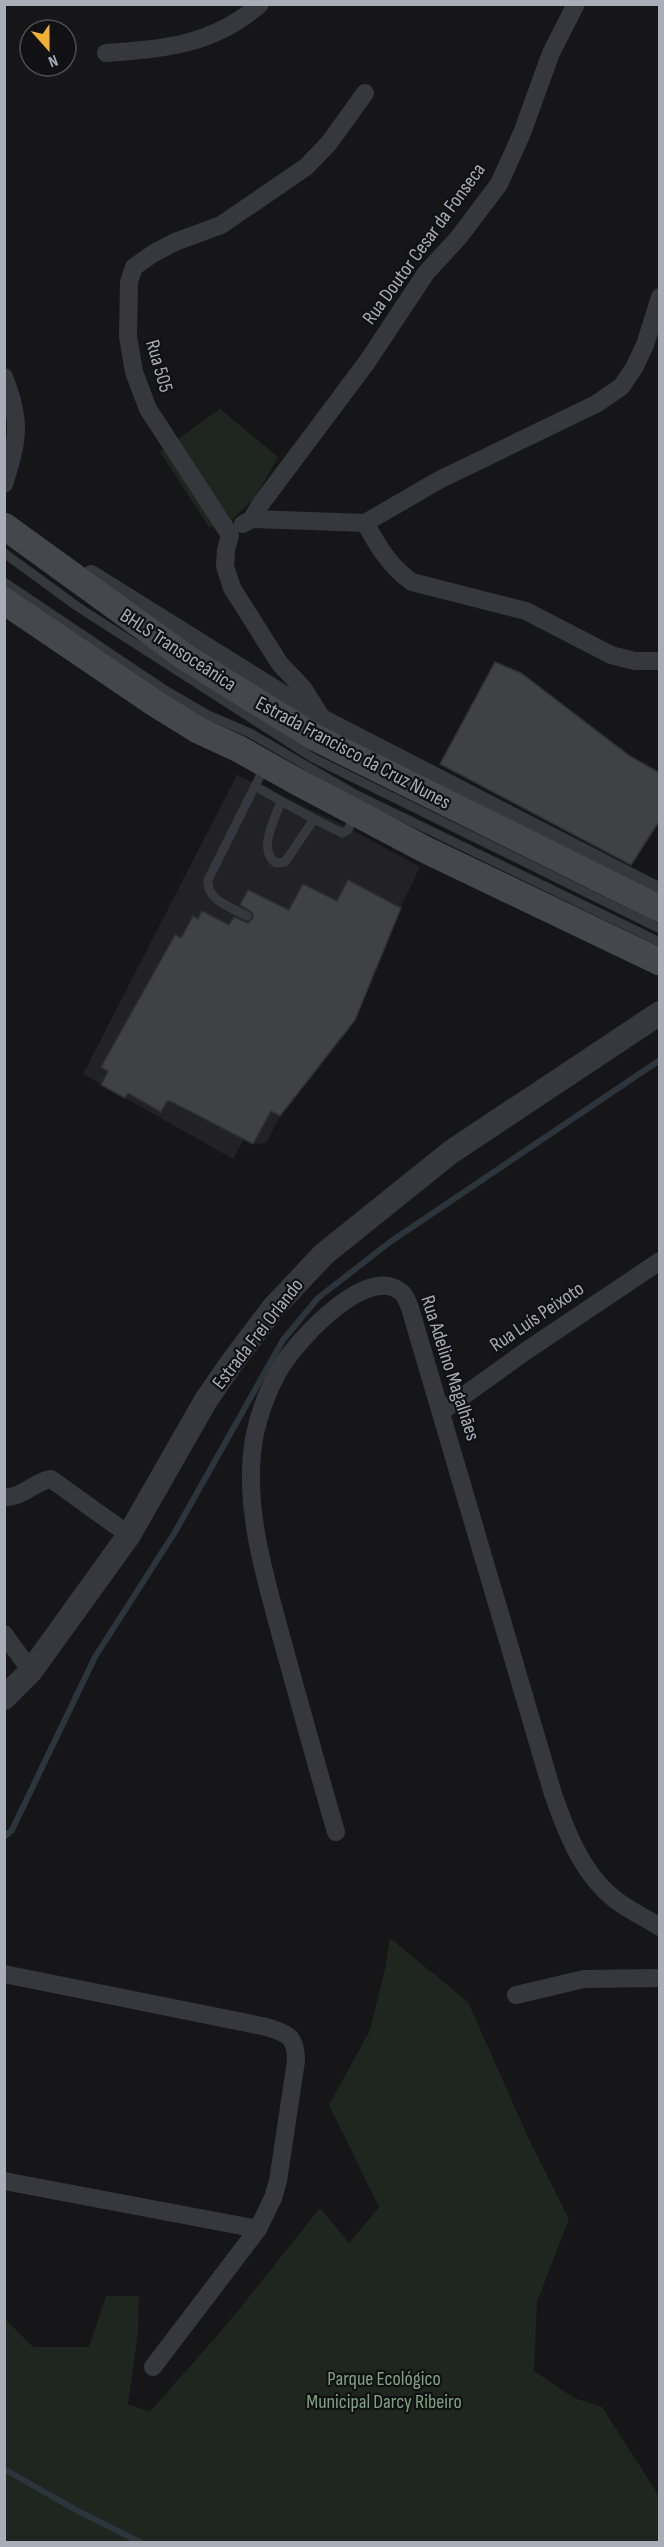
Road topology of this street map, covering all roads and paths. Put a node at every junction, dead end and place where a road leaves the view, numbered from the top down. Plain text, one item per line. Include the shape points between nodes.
1 (260, 4) edge
2 (576, 4) edge
3 (106, 53) dead end
4 (365, 93) dead end
5 (660, 297) edge
6 (4, 377) edge
7 (4, 484) edge
8 (252, 519) junction
9 (365, 524) junction
10 (4, 526) edge
11 (230, 535) junction
12 (4, 553) edge
13 (47, 555) junction
14 (4, 582) edge
15 (4, 601) edge
16 (660, 662) edge
17 (322, 718) junction
18 (260, 775) junction
19 (281, 801) junction
20 (356, 813) junction
21 (314, 819) junction
22 (660, 892) edge
23 (660, 909) edge
24 (247, 916) dead end
25 (660, 928) edge
26 (660, 942) edge
27 (660, 962) edge
28 (660, 1013) edge
29 (660, 1262) edge
30 (441, 1412) junction
31 (4, 1497) edge
32 (129, 1535) junction
33 (4, 1634) edge
34 (31, 1671) junction
35 (4, 1698) edge
36 (336, 1832) dead end
37 (660, 1927) edge
38 (4, 1974) edge
39 (660, 1978) edge
40 (516, 1995) dead end
41 (4, 2181) edge
42 (258, 2229) junction
43 (153, 2367) dead end

1 - 3 street via 242,21 207,37 153,50
2 - 8 street, Rua Doutor Cesar da Fonseca via 550,53 522,134 499,184 426,273 367,362
4 - 11 street, Rua 505 via 329,143 306,167 221,225 154,253 135,267 129,282 128,336 148,409
5 - 9 street via 645,345 621,387 596,404 439,480
6 - 7 street via 15,406 17,437
8 - 9 street
8 - 11 street
9 - 16 street via 385,558 412,582 525,611 611,655
10 - 13 main road, Estrada Francisco da Cruz Nunes
11 - 17 street via 225,566 232,588 280,664 303,687
12 - 25 lane, BHLS Transoceânica via 78,607 313,758
13 - 17 street via 81,568
13 - 23 main road, Estrada Francisco da Cruz Nunes via 184,657 314,737
14 - 26 lane, BHLS Transoceânica via 208,715 250,733 353,793
15 - 18 main road
17 - 22 street via 441,773
18 - 19 lane
18 - 20 main road
18 - 24 lane via 207,889 211,896
19 - 21 lane
19 - 21 lane via 266,849 268,858 276,863 285,862
20 - 21 lane via 348,830 342,833
20 - 27 main road
28 - 32 street, Estrada Frei Orlando via 451,1152 324,1254 274,1307 233,1361 206,1400
29 - 30 street, Rua Luís Peixoto
30 - 36 street, Rua Adelino Magalhães via 410,1308 403,1294 392,1287 361,1293 333,1309 308,1332 283,1364 263,1405 252,1452 251,1503 260,1555
30 - 37 street, Rua Adelino Magalhães via 566,1832 589,1872 612,1897
31 - 32 street via 51,1479
32 - 34 street, Estrada Frei Orlando
33 - 34 street
34 - 35 street, Estrada Frei Orlando
38 - 42 street via 267,2027 291,2038 296,2046 296,2061 278,2181
39 - 40 street via 584,1979
41 - 42 street
42 - 43 street

